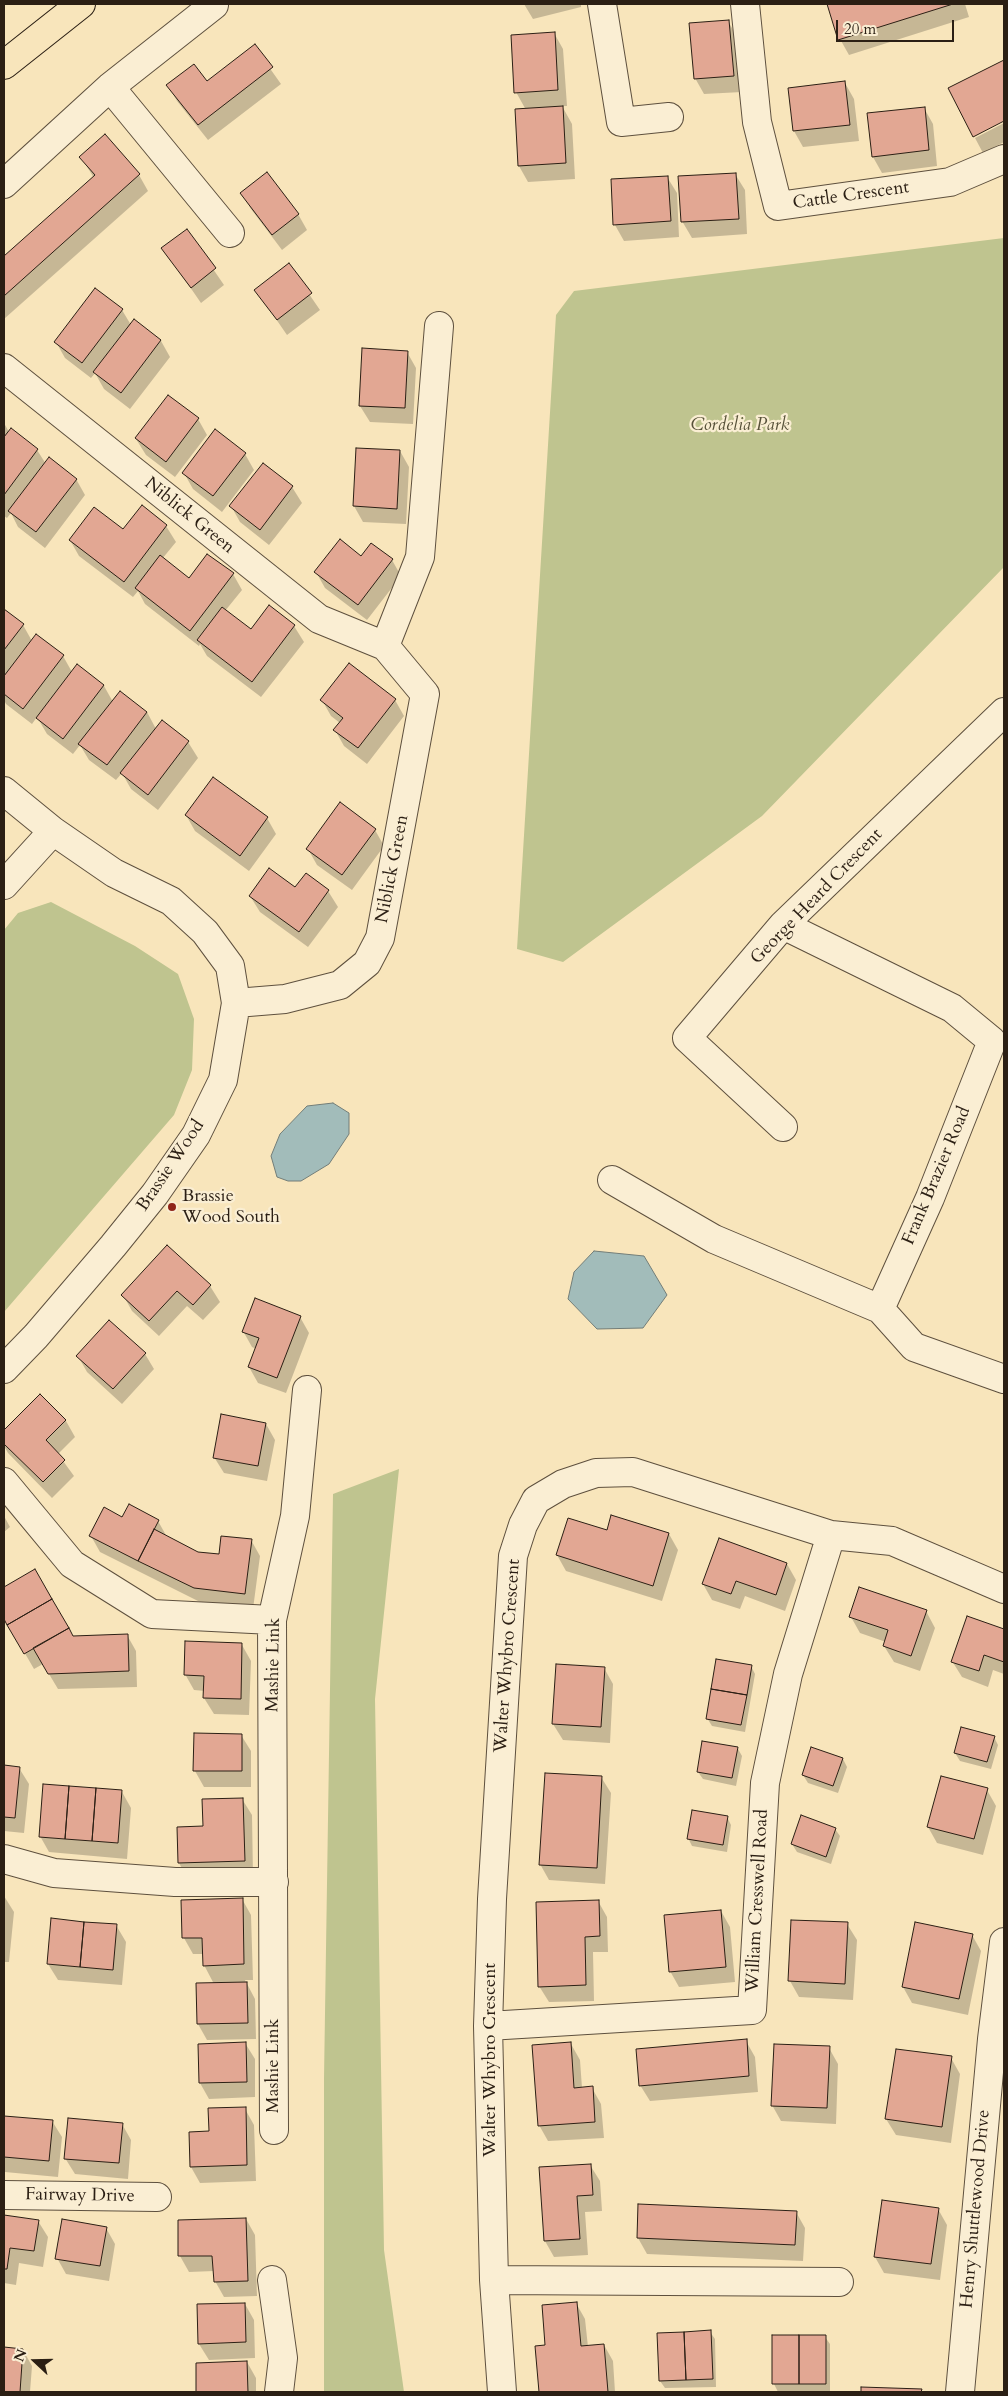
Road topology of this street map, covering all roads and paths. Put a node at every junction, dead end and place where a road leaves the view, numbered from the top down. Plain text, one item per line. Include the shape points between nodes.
1 (81, 4) edge
2 (602, 4) edge
3 (745, 4) edge
4 (214, 5) edge
5 (4, 65) edge
6 (110, 87) junction
7 (670, 117) dead end
8 (1004, 159) edge
9 (4, 184) edge
10 (230, 233) dead end
11 (439, 326) dead end
12 (4, 368) edge
13 (385, 646) junction
14 (1004, 712) edge
15 (4, 791) edge
16 (52, 831) junction
17 (4, 885) edge
18 (783, 925) junction
19 (236, 1003) junction
20 (998, 1042) edge
21 (783, 1127) dead end
22 (612, 1180) dead end
23 (880, 1309) junction
24 (4, 1369) edge
25 (1004, 1379) edge
26 (307, 1390) dead end
27 (4, 1482) edge
28 (831, 1535) junction
29 (1004, 1589) edge
30 (272, 1620) junction
31 (4, 1859) edge
32 (274, 1882) junction
33 (1004, 1942) edge
34 (488, 2026) junction
35 (998, 2040) edge
36 (274, 2130) dead end
37 (4, 2195) edge
38 (157, 2197) dead end
39 (272, 2280) dead end
40 (494, 2280) junction
41 (839, 2282) dead end
42 (279, 2392) edge
43 (502, 2392) edge
44 (960, 2392) edge

1 - 5 highway
2 - 7 street via 621,122
3 - 8 street, Cattle Crescent via 757,122 778,206 950,182
4 - 6 street
6 - 9 street
6 - 10 street
11 - 13 street via 420,557
12 - 13 street, Niblick Green via 319,619
13 - 19 street, Niblick Green via 425,694 380,938 367,963 340,985 285,999
14 - 18 street, George Heard Crescent
15 - 16 street, Brassie Wood
16 - 17 street
16 - 19 street, Brassie Wood via 114,873 171,901 205,932 230,966
18 - 20 street, Frank Brazier Road via 952,1008
18 - 21 street, George Heard Crescent via 687,1038
19 - 24 street, Brassie Wood via 223,1080 196,1135 113,1246
20 - 23 street, Frank Brazier Road
22 - 23 street via 714,1240
23 - 25 street via 914,1348
26 - 30 street, Mashie Link via 295,1516
27 - 30 street via 72,1564 152,1614
28 - 29 street, Walter Whybro Crescent via 892,1541
28 - 34 street, William Cresswell Road via 788,1674 765,1783 752,2010
28 - 34 street, Walter Whybro Crescent via 633,1472 596,1473 563,1484 536,1500 523,1525 513,1556 492,1898
30 - 32 street, Mashie Link
31 - 32 street via 54,1873 175,1882
32 - 36 street, Mashie Link
33 - 35 street
34 - 40 street, Walter Whybro Crescent
35 - 44 street, Henry Shuttlewood Drive
37 - 38 street, Fairway Drive
39 - 42 street via 283,2358
40 - 41 street
40 - 43 street, Walter Whybro Crescent

